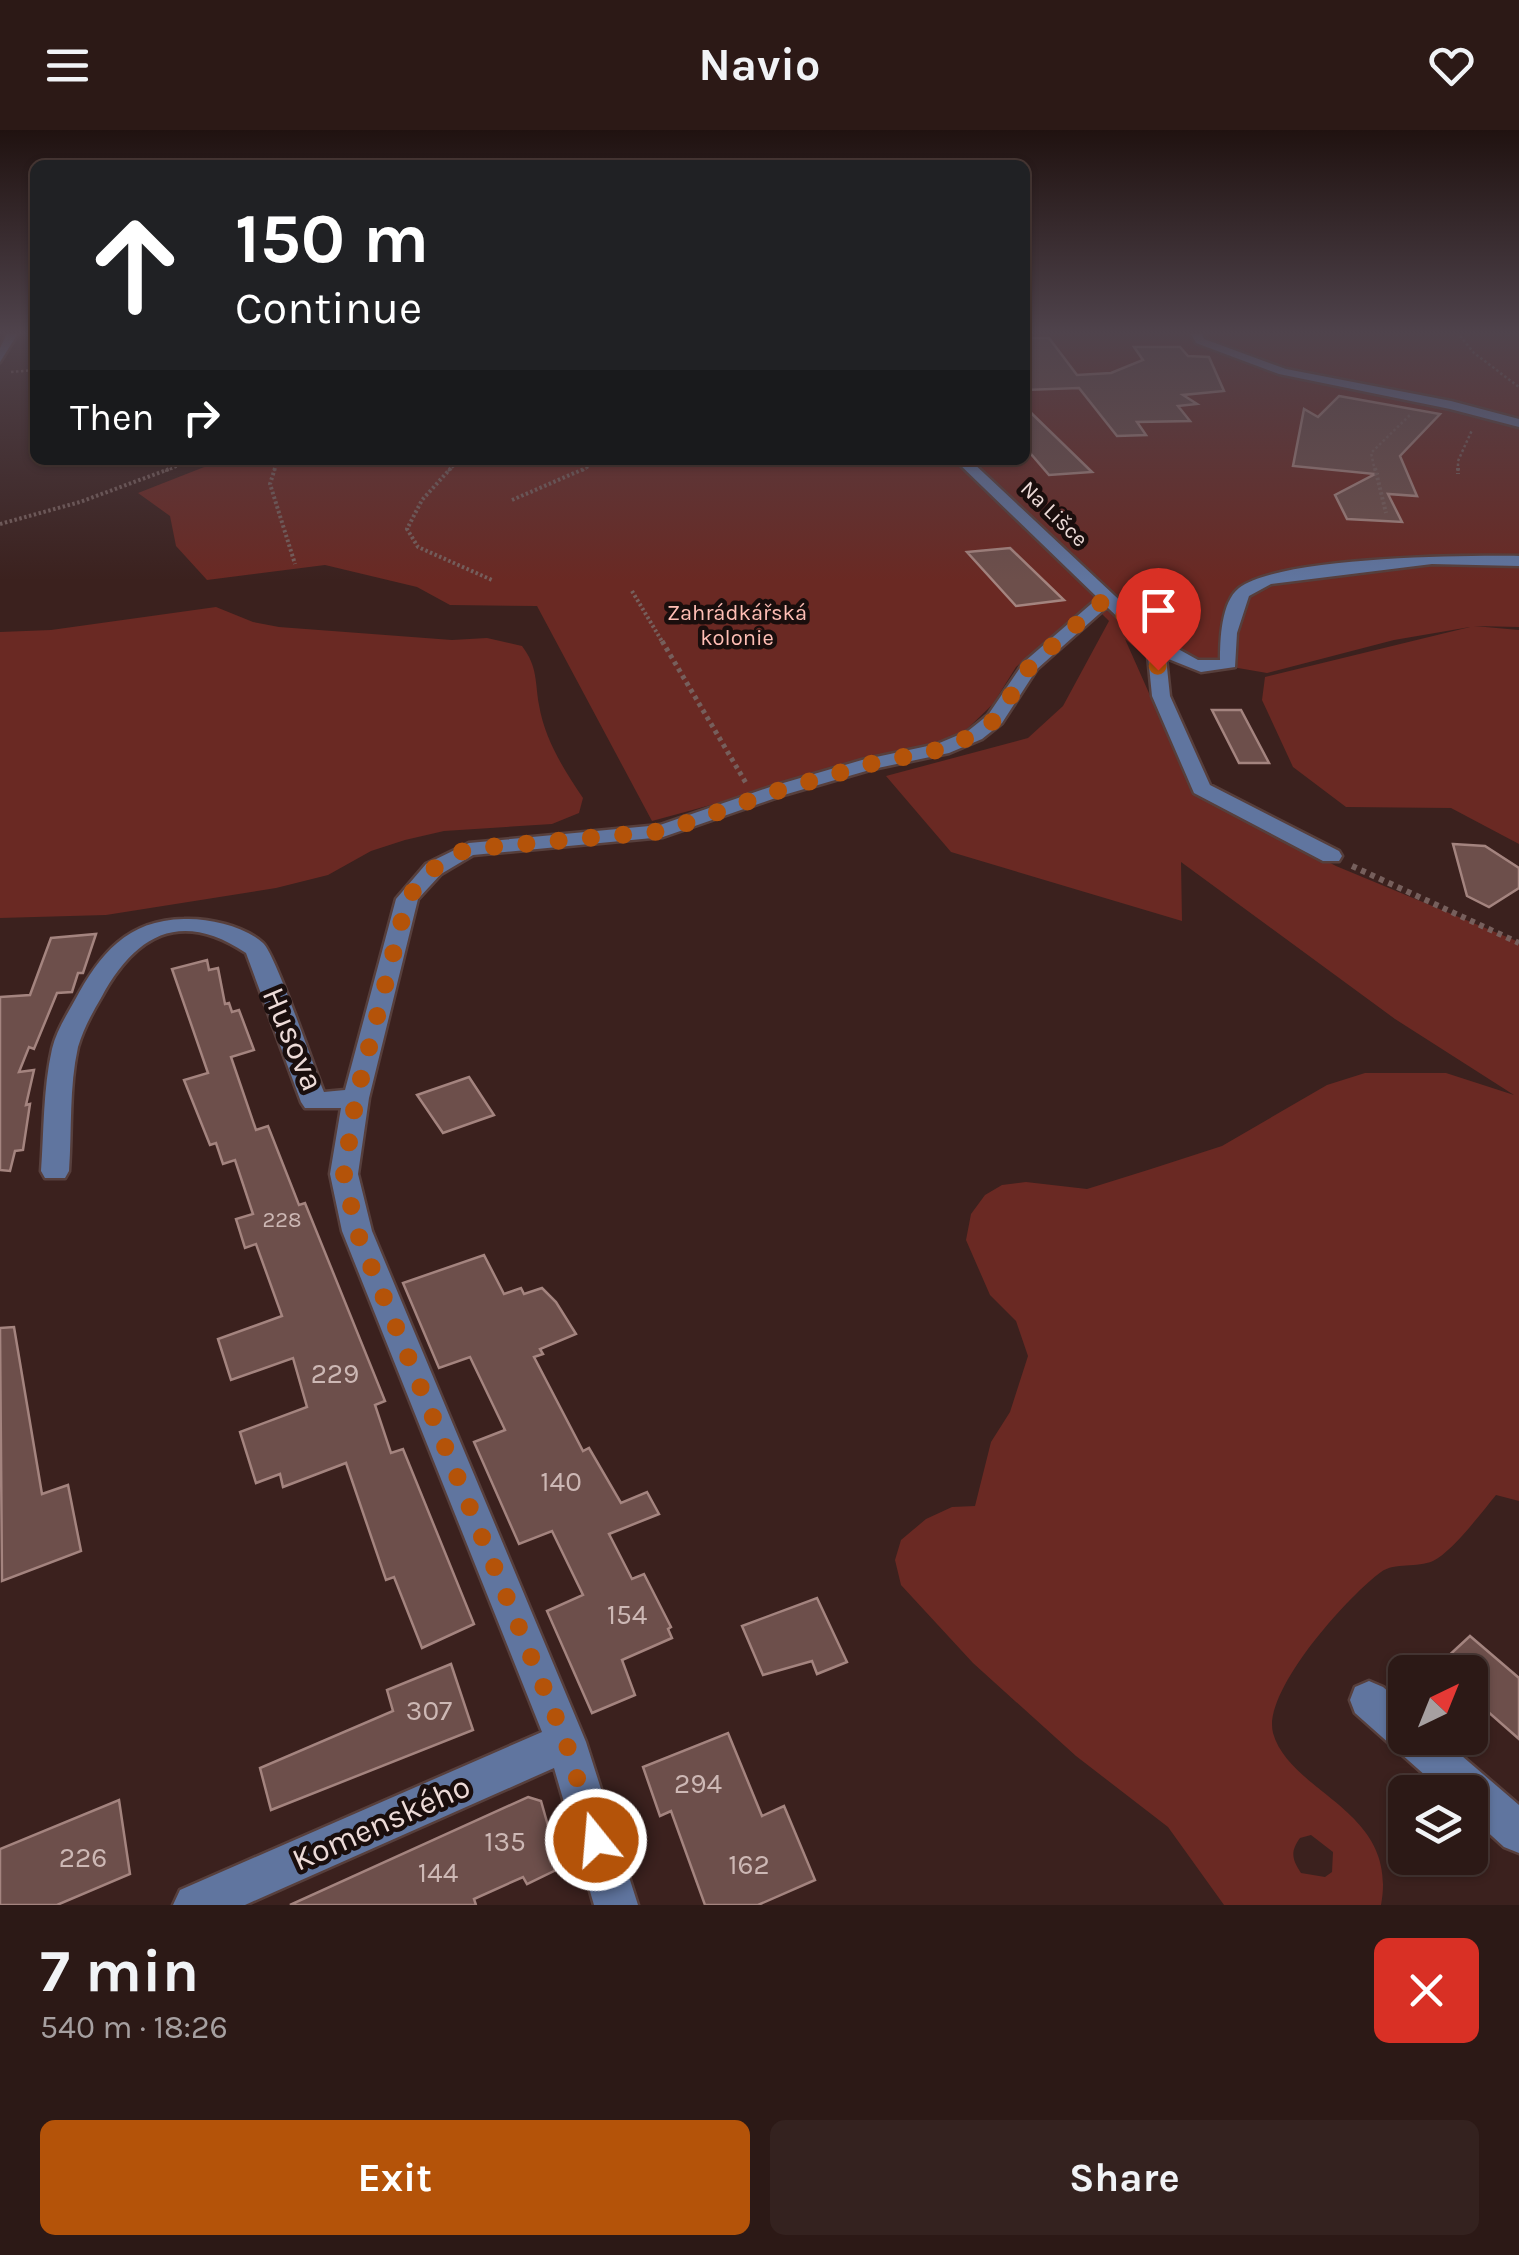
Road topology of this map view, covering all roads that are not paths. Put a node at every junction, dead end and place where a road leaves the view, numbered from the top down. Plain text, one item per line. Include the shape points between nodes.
1 (1487, 415) edge
2 (1519, 423) edge
3 (967, 465) edge
4 (1519, 561) edge
5 (1106, 598) junction
6 (1156, 644) junction
7 (1331, 856) road end
8 (356, 1098) junction
9 (55, 1171) dead end
10 (1370, 1700) dead end
11 (1388, 1716) edge
12 (566, 1742) junction
13 (1431, 1755) edge
14 (1519, 1832) edge
15 (195, 1905) edge
16 (616, 1905) edge

1 - 2 street
3 - 5 street, Na Lišce
4 - 6 street, Na Lišce via 1432,559 1267,580 1242,593 1228,633 1230,662 1196,667
5 - 6 street, Na Lišce
5 - 8 street via 1030,666 996,719 942,749 870,764 664,831 468,849 446,858 407,900
6 - 7 street via 1161,696 1201,789
8 - 9 street, Husova via 314,1102 256,948 214,926 153,932 121,948 67,1043
8 - 12 street, Husova via 344,1174 357,1232
10 - 11 street
12 - 15 street, Komenského
12 - 16 street, Husova
13 - 14 street

